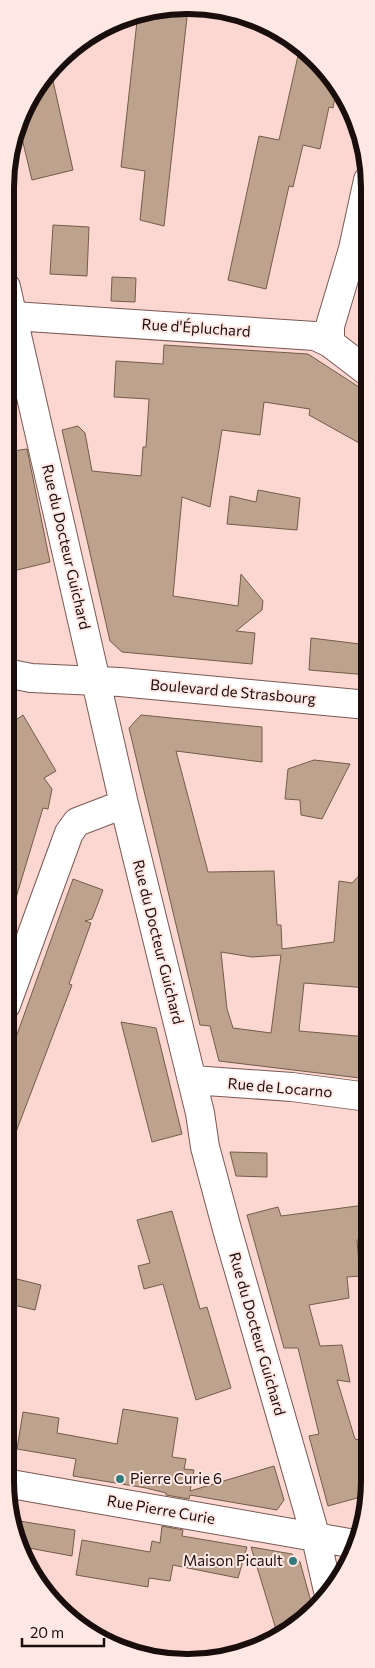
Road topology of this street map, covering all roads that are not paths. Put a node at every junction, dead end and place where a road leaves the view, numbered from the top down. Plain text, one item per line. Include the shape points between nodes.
1 (361, 212) edge
2 (14, 316) edge
3 (14, 320) edge
4 (330, 343) junction
5 (361, 367) edge
6 (14, 675) edge
7 (97, 681) junction
8 (361, 704) edge
9 (124, 804) junction
10 (14, 983) edge
11 (192, 1080) junction
12 (361, 1096) edge
13 (14, 1484) edge
14 (316, 1538) junction
15 (349, 1543) edge
16 (326, 1584) edge

1 - 4 street via 330,326
2 - 4 street, Rue d'Épluchard via 307,335
3 - 7 street, Rue du Docteur Guichard
4 - 5 street, Rue d'Épluchard
6 - 7 street, Boulevard de Strasbourg
7 - 8 street, Boulevard de Strasbourg
7 - 9 street, Rue du Docteur Guichard
9 - 10 street via 77,822 69,832
9 - 11 street, Rue du Docteur Guichard
11 - 12 street, Rue de Locarno via 292,1087
11 - 14 street, Rue du Docteur Guichard via 205,1147 242,1287
13 - 14 street, Rue Pierre Curie
14 - 15 street, Rue Pierre Curie
14 - 16 street, Rue du Docteur Guichard

